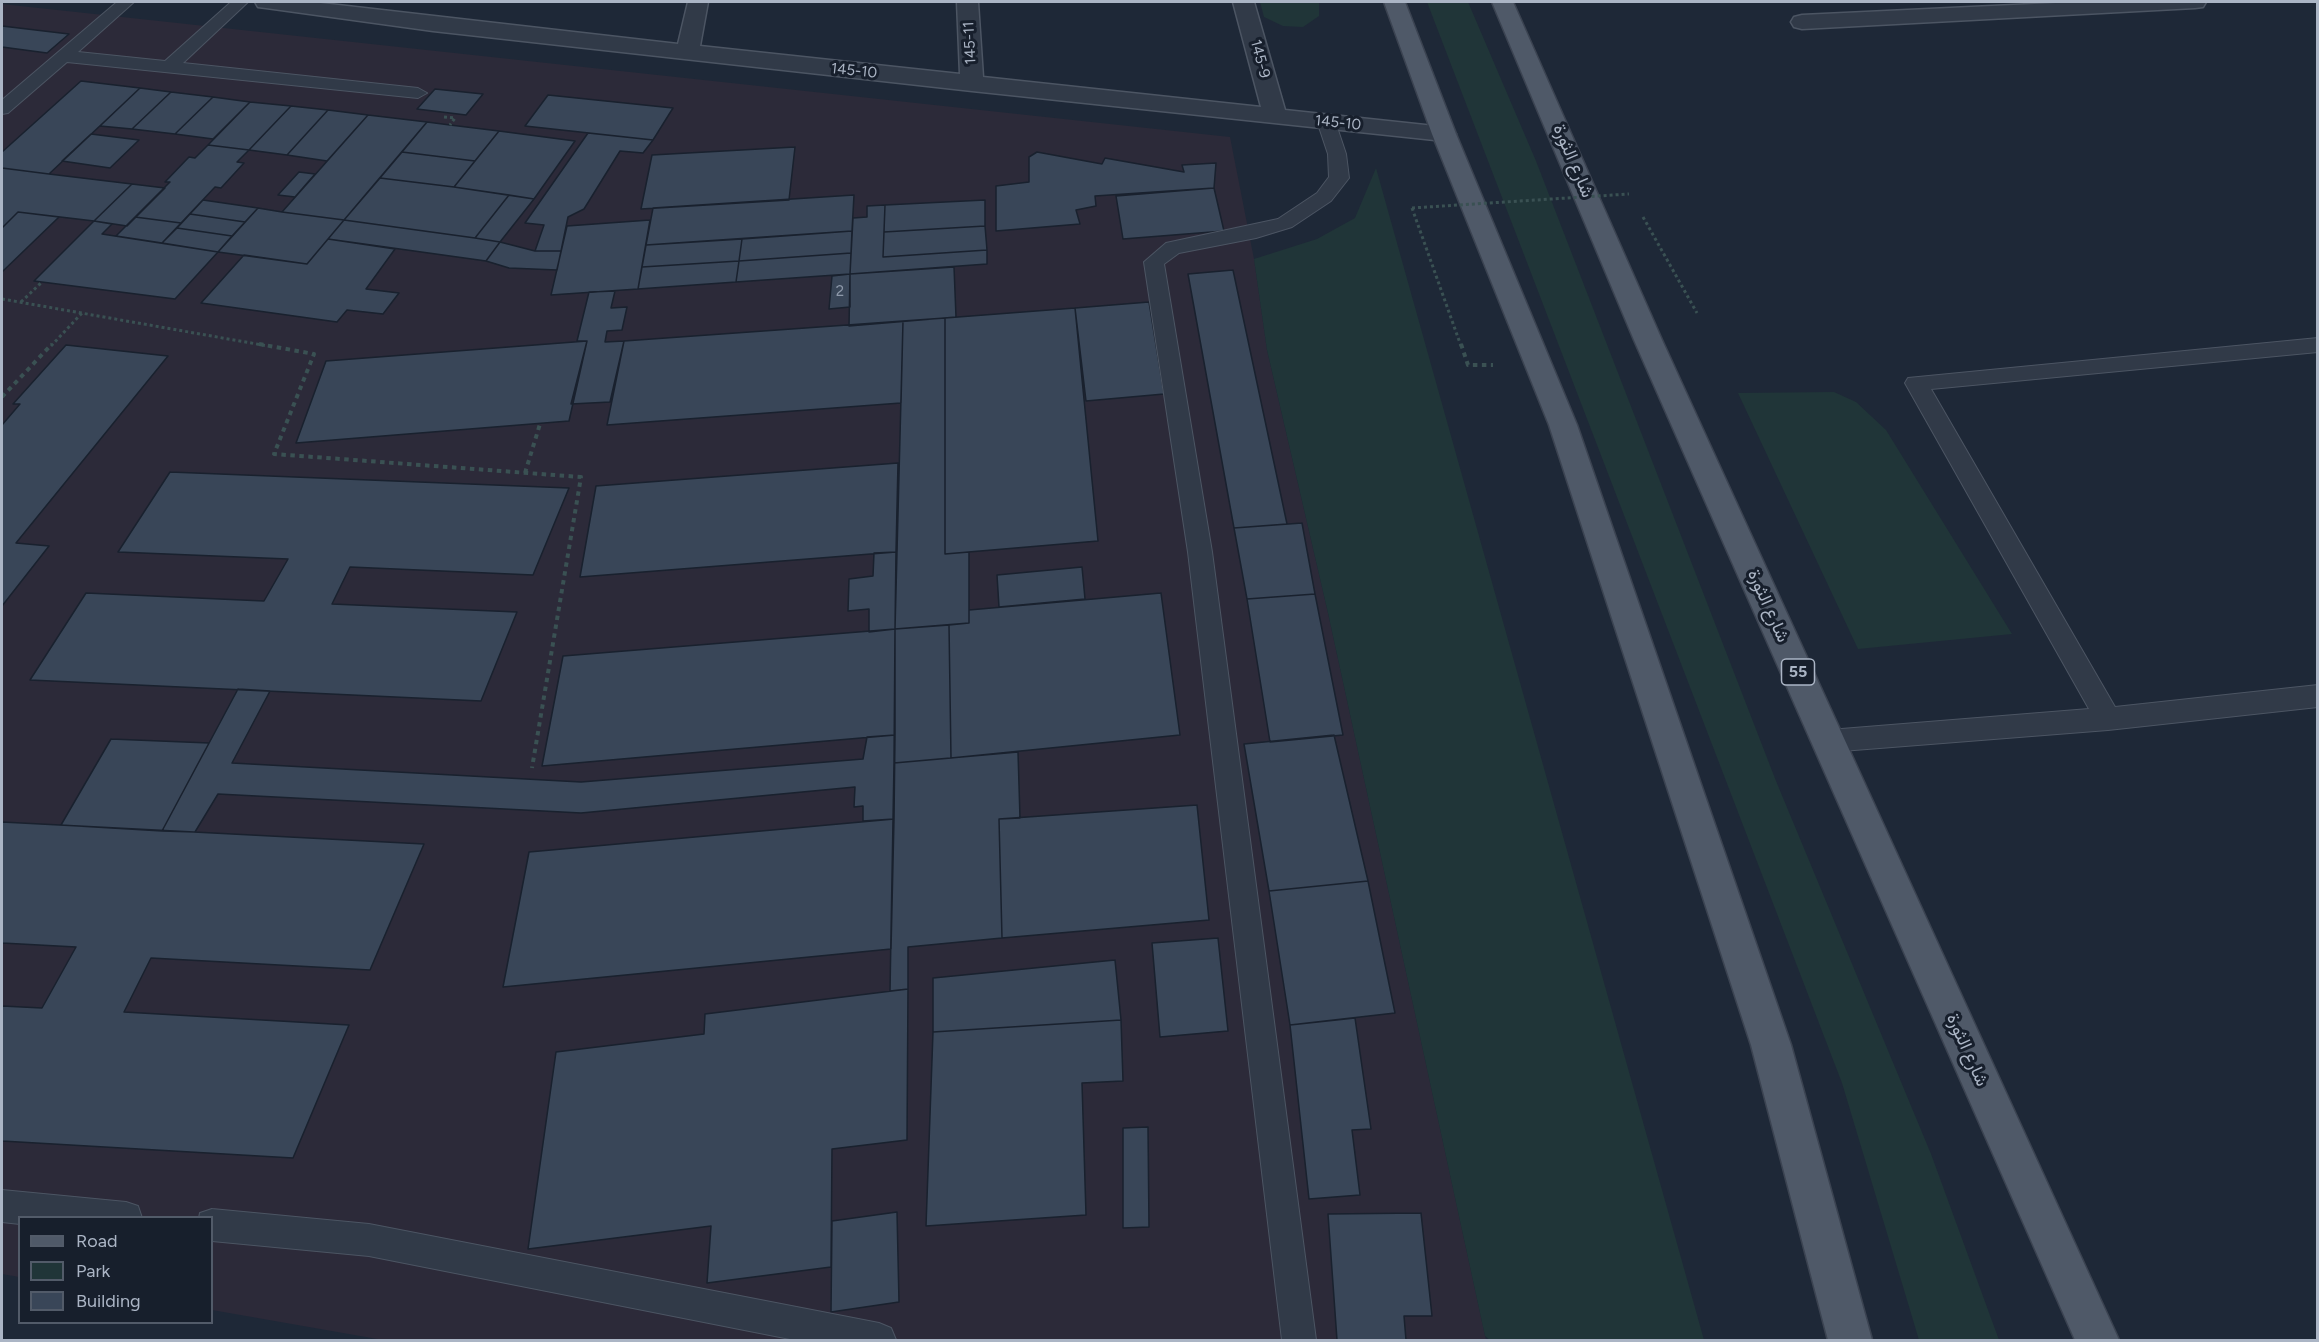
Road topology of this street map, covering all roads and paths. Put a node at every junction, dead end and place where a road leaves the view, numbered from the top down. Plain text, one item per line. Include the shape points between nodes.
1 (126, 2) edge
2 (240, 2) edge
3 (266, 2) edge
4 (441, 2) edge
5 (698, 2) edge
6 (968, 2) edge
7 (1244, 2) edge
8 (1394, 2) edge
9 (1502, 2) edge
10 (2195, 2) edge
11 (1803, 22) dead end
12 (433, 24) junction
13 (688, 52) junction
14 (64, 56) junction
15 (169, 67) junction
16 (972, 84) junction
17 (418, 93) dead end
18 (2, 110) edge
19 (1275, 116) junction
20 (1326, 121) junction
21 (1444, 134) junction
22 (1635, 204) dead end
23 (1641, 213) dead end
24 (42, 282) dead end
25 (2, 299) edge
26 (21, 302) junction
27 (82, 313) junction
28 (1697, 313) dead end
29 (2318, 345) edge
30 (1468, 366) dead end
31 (2, 397) edge
32 (540, 423) dead end
33 (525, 473) junction
34 (2318, 696) edge
35 (2108, 719) junction
36 (1829, 741) junction
37 (532, 768) dead end
38 (2, 1206) edge
39 (105, 1216) edge
40 (213, 1225) edge
41 (879, 1341) edge
42 (1299, 1341) edge
43 (1850, 1341) edge
44 (2097, 1341) edge

1 - 14 lane
2 - 15 lane
3 - 12 street, 145-10
4 - 12 street
5 - 13 street
6 - 16 street, 145-11
7 - 19 street, 145-9
8 - 21 main road
9 - 36 main road, شارع الثورة / 55 via 1648,340
10 - 11 street
12 - 13 street, 145-10
13 - 16 street, 145-10
14 - 15 lane
14 - 18 lane
15 - 17 lane
16 - 19 street, 145-10
19 - 20 street, 145-10
20 - 21 street, 145-10
20 - 42 lane via 1337,154 1339,178 1324,197 1285,223 1173,248 1154,262 1200,552
21 - 43 main road via 1567,437 1771,1045
22 - 30 path, bridge via 1629,194 1412,208
23 - 28 path
24 - 26 path
25 - 26 path
26 - 27 path
27 - 31 path
27 - 33 path via 314,354 274,454
29 - 35 lane via 1916,383
32 - 33 path
33 - 37 path via 581,477
34 - 35 lane
35 - 36 lane
36 - 44 main road, شارع الثورة / 55
38 - 39 lane
40 - 41 lane via 369,1240

